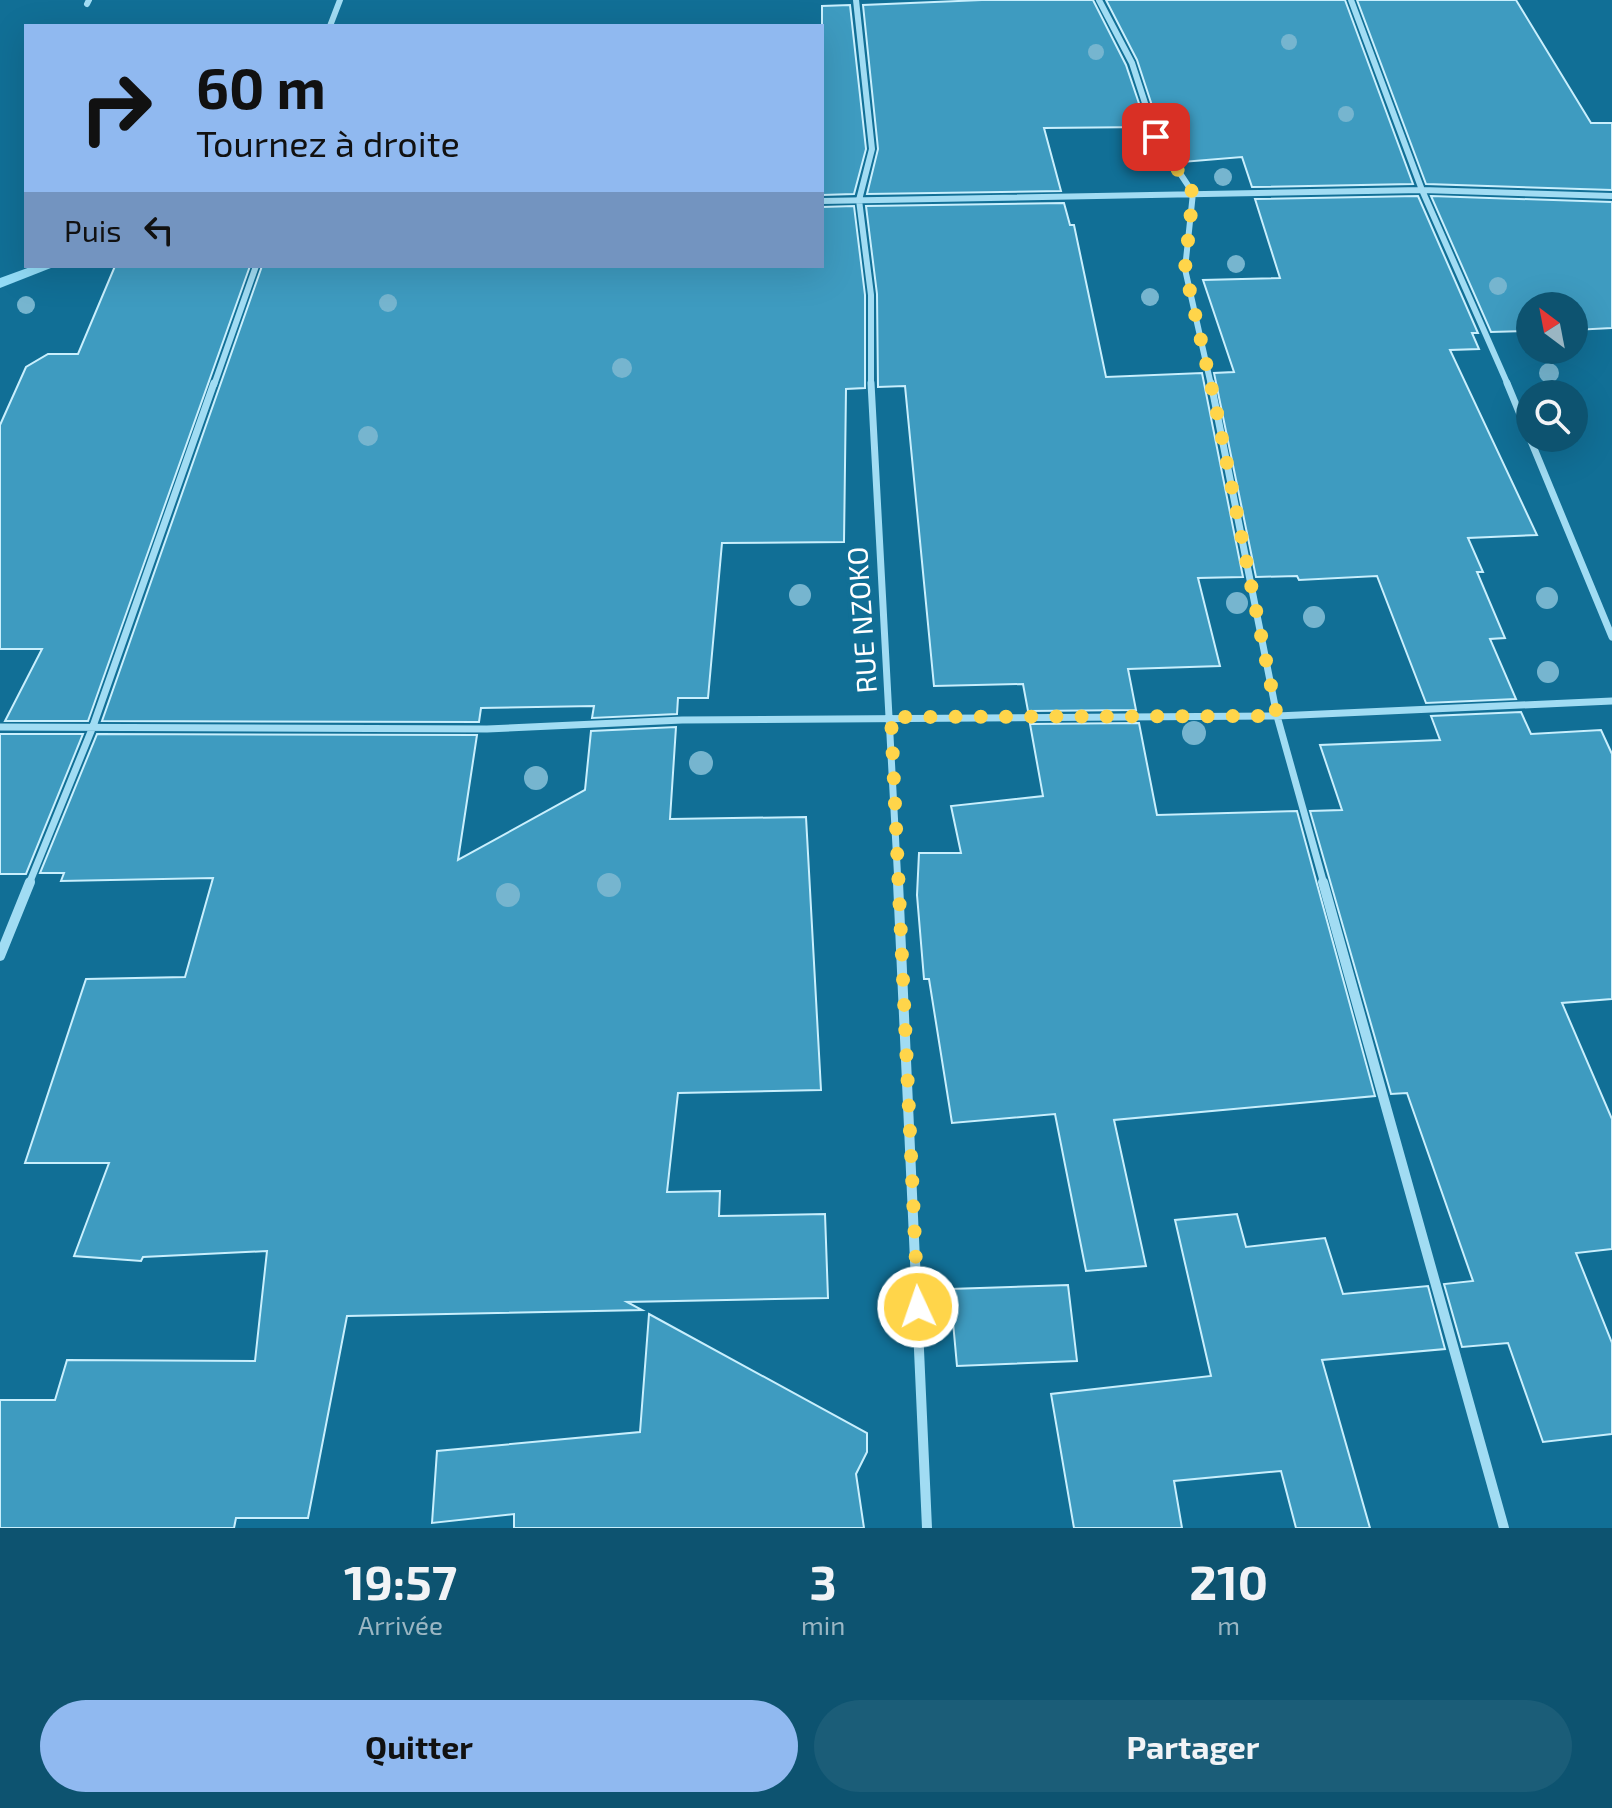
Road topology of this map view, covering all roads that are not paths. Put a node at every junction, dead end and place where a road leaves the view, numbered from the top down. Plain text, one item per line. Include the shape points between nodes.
1 (340, 0) edge
2 (856, 0) edge
3 (1099, 0) edge
4 (1351, 0) edge
5 (331, 24) edge
6 (1422, 190) junction
7 (1193, 193) junction
8 (1612, 196) edge
9 (859, 200) junction
10 (824, 201) edge
11 (255, 268) edge
12 (1612, 637) edge
13 (1612, 701) edge
14 (1277, 716) junction
15 (891, 717) junction
16 (0, 727) edge
17 (92, 729) junction
18 (0, 956) edge
19 (927, 1528) edge
20 (1504, 1528) edge

1 - 5 street
2 - 9 street, RUE NZOKO via 872,149
3 - 7 street via 1132,63 1156,137
4 - 6 street
6 - 7 street
6 - 8 street
6 - 12 street
7 - 9 street
7 - 14 street via 1185,269
9 - 10 street
9 - 15 street, RUE NZOKO via 871,295 871,401
11 - 17 street
13 - 14 street
14 - 15 street
14 - 20 street
15 - 17 street via 487,729
15 - 19 street, RUE NZOKO
16 - 17 street
17 - 18 street

